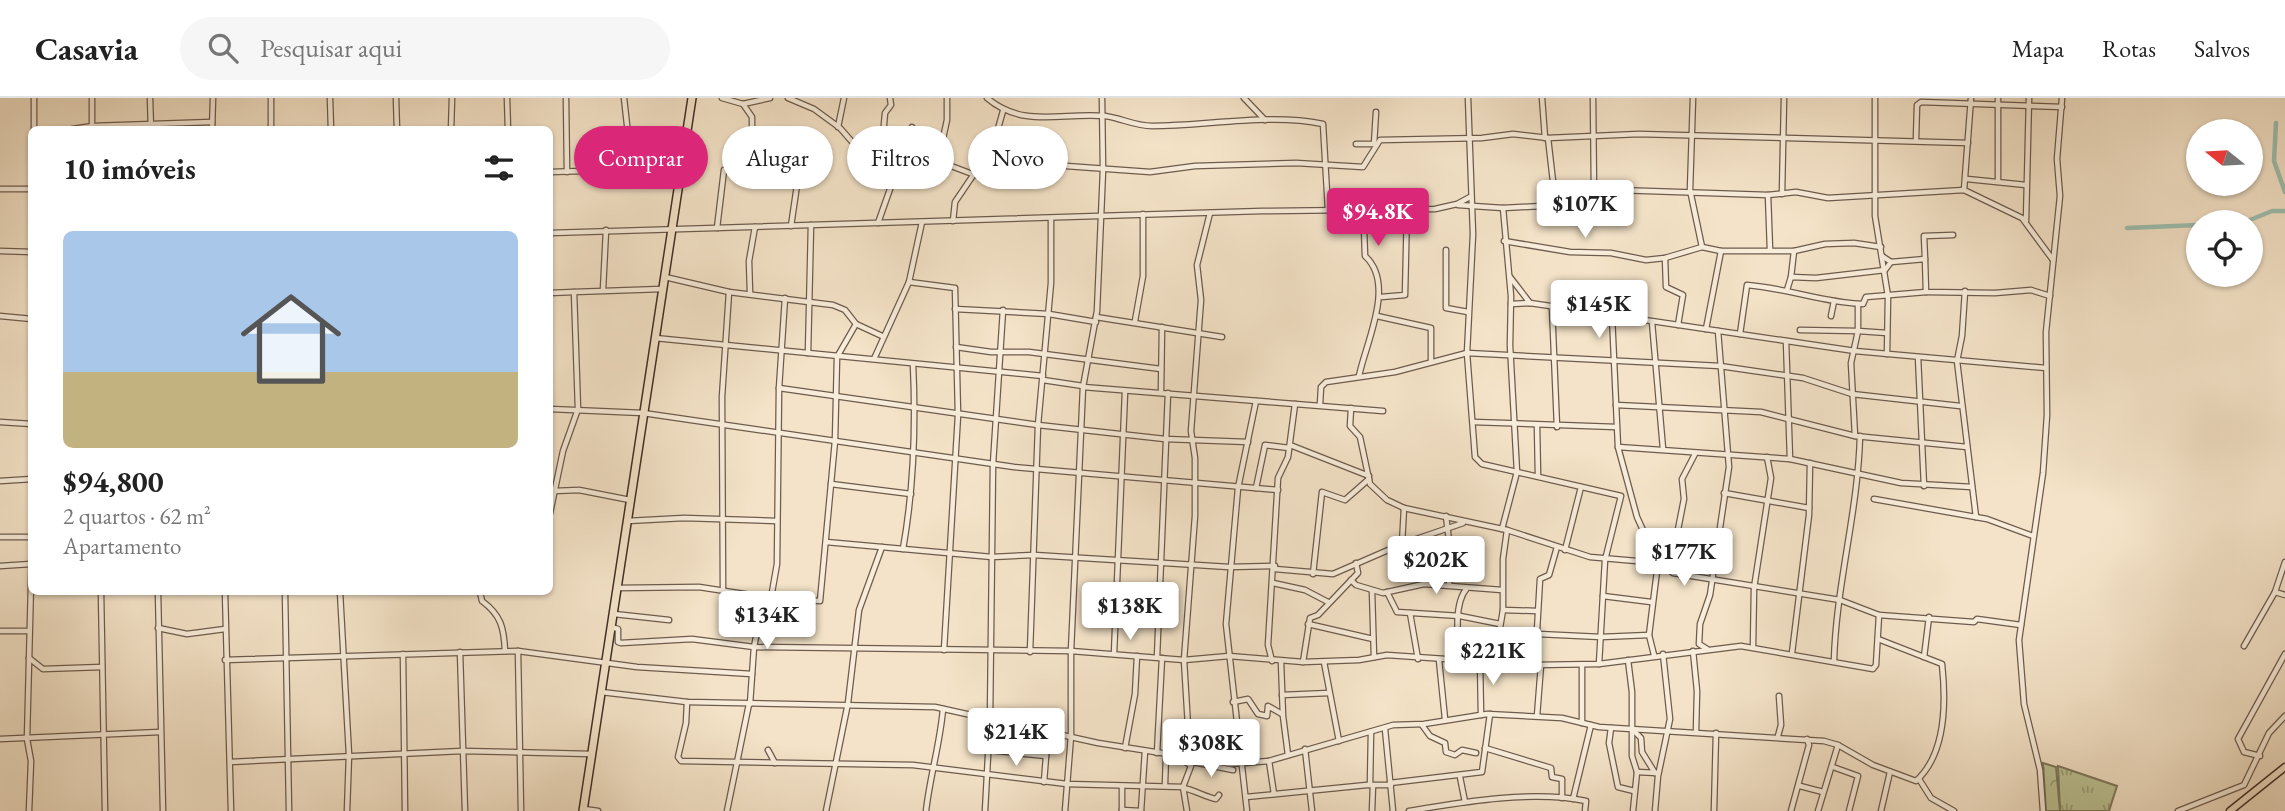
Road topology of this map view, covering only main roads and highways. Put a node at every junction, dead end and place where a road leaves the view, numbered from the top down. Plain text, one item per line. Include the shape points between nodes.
1 (692, 98) edge
2 (2285, 767) edge
3 (583, 810) edge
4 (2230, 811) edge

1 - 3 highway
2 - 4 main road

